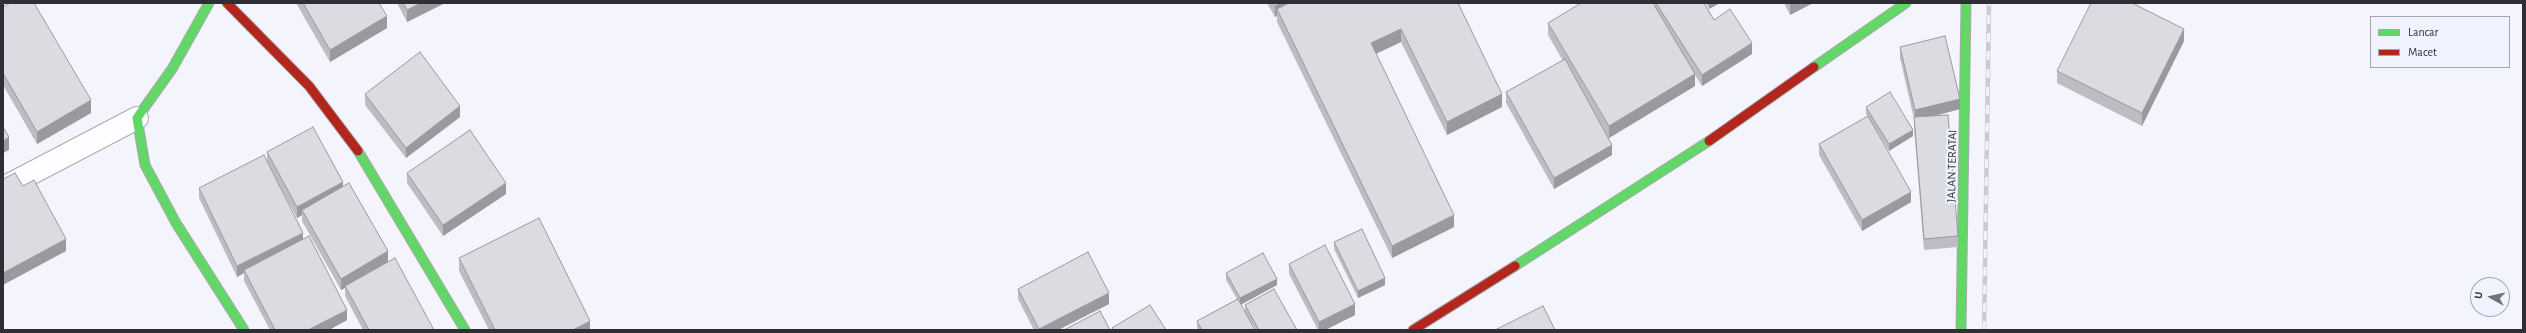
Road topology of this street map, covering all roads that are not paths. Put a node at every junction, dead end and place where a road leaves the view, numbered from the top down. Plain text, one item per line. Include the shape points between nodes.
1 (209, 3) edge
2 (226, 3) edge
3 (1906, 3) edge
4 (1966, 3) edge
5 (137, 118) junction
6 (3, 188) edge
7 (244, 330) edge
8 (465, 330) edge
9 (1413, 330) edge
10 (1961, 330) edge

1 - 5 street via 172,69
2 - 8 street via 309,86 354,144
3 - 9 street via 1677,164
4 - 10 street, JALAN TERATAI
5 - 6 street
5 - 7 street via 145,165 176,223

